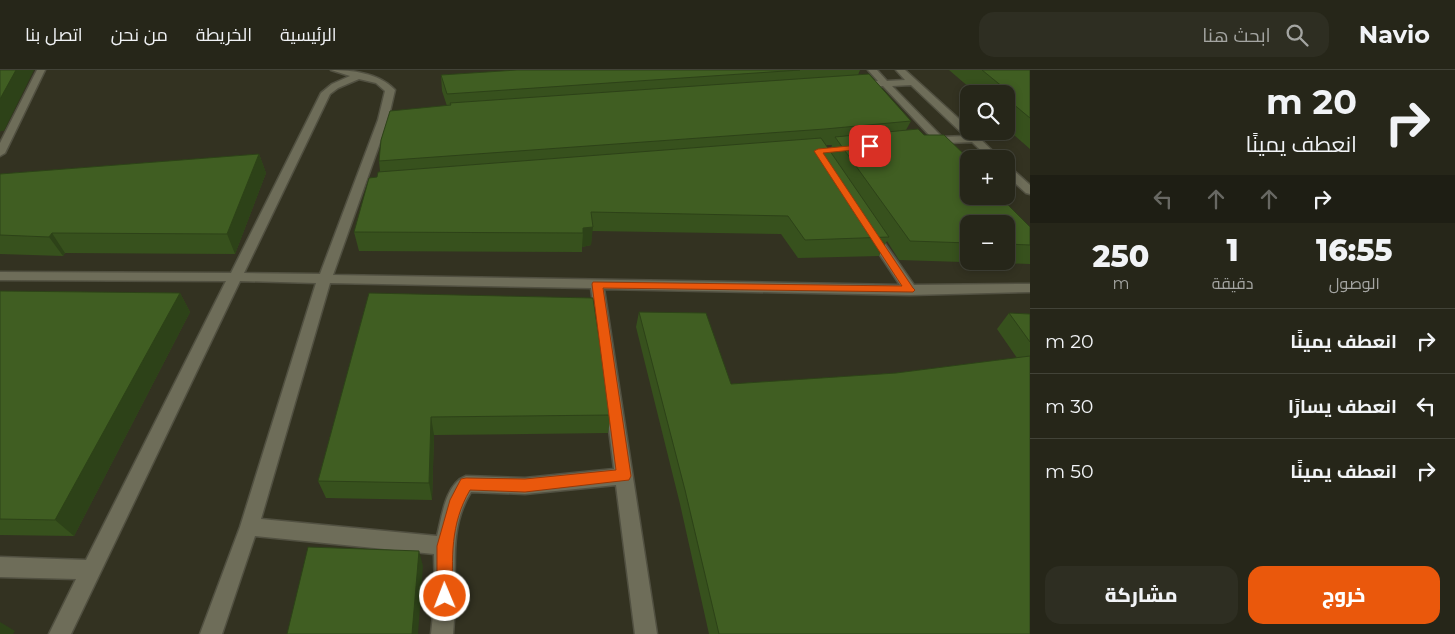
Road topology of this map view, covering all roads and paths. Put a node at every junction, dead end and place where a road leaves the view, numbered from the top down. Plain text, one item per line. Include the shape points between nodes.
1 (41, 70) edge
2 (335, 70) edge
3 (872, 70) edge
4 (900, 70) edge
5 (360, 75) junction
6 (912, 82) junction
7 (885, 84) junction
8 (846, 86) edge
9 (960, 126) edge
10 (940, 139) junction
11 (960, 139) edge
12 (975, 140) edge
13 (921, 141) edge
14 (986, 150) edge
15 (0, 153) edge
16 (960, 161) edge
17 (1015, 177) edge
18 (1030, 191) edge
19 (866, 224) edge
20 (0, 276) edge
21 (234, 278) junction
22 (324, 280) junction
23 (597, 284) junction
24 (1030, 288) edge
25 (910, 290) junction
26 (624, 476) junction
27 (249, 527) junction
28 (444, 546) junction
29 (0, 566) edge
30 (92, 570) junction
31 (60, 634) edge
32 (211, 634) edge
33 (442, 634) edge
34 (646, 634) edge

1 - 15 street
2 - 5 street
3 - 7 street
4 - 6 street
5 - 21 street via 326,93
5 - 22 street via 380,81 390,90 388,119 365,186
6 - 7 street
6 - 9 street
7 - 8 street
7 - 10 street
10 - 11 street
10 - 13 street
10 - 16 street
12 - 14 street
17 - 18 street
19 - 25 street
20 - 21 street
21 - 22 street
21 - 30 street
22 - 23 street
22 - 27 street
23 - 25 street
23 - 26 street
24 - 25 street
26 - 28 street via 525,486 466,484 456,500
26 - 34 street
27 - 28 street
27 - 32 street
28 - 33 street
29 - 30 street
30 - 31 street

